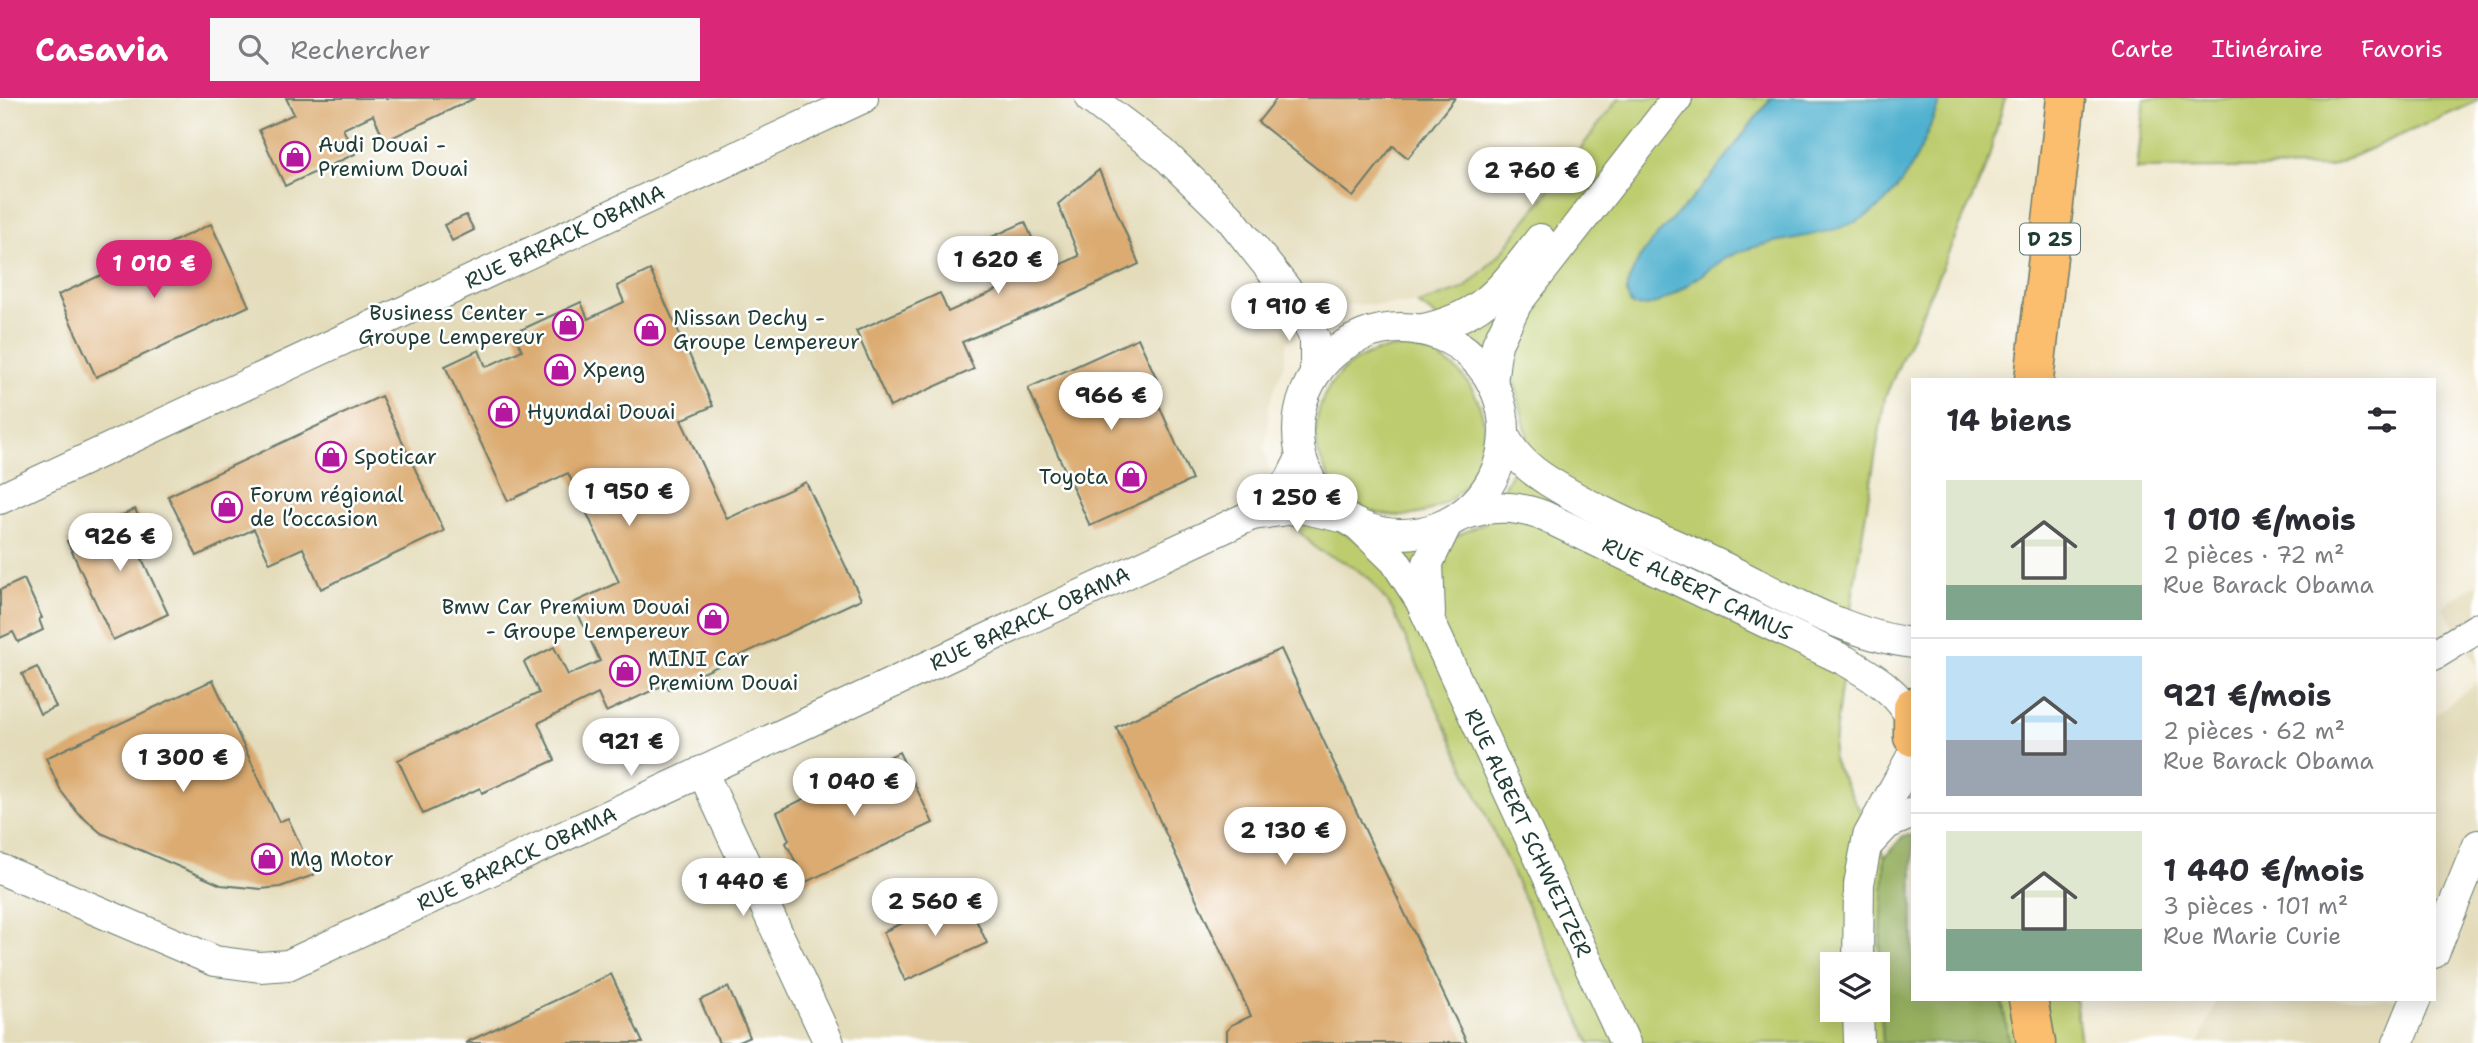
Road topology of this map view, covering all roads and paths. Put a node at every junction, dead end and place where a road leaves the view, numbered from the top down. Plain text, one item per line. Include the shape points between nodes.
1 (863, 98) edge
2 (1090, 98) edge
3 (1650, 98) edge
4 (1676, 98) edge
5 (2066, 98) edge
6 (1299, 305) junction
7 (1419, 330) junction
8 (1357, 338) junction
9 (1315, 373) junction
10 (2034, 378) edge
11 (1492, 383) junction
12 (1504, 435) junction
13 (1301, 458) junction
14 (0, 499) edge
15 (1252, 515) junction
16 (1454, 520) junction
17 (1351, 522) junction
18 (1432, 623) junction
19 (2478, 628) edge
20 (1911, 643) edge
21 (2436, 654) edge
22 (1911, 726) edge
23 (1911, 736) edge
24 (702, 771) junction
25 (1911, 814) edge
26 (2478, 845) edge
27 (1864, 851) junction
28 (0, 869) edge
29 (2436, 949) edge
30 (1858, 952) edge
31 (2028, 1001) edge
32 (2035, 1001) edge
33 (2415, 1001) edge
34 (1858, 1022) edge
35 (2036, 1042) edge
36 (829, 1043) edge
37 (1625, 1043) edge
38 (1859, 1043) edge
39 (2398, 1043) edge

1 - 14 street, RUE BARACK OBAMA
2 - 6 street via 1198,185
3 - 7 street via 1496,293 1468,315
4 - 11 street via 1517,303 1497,344
5 - 10 main road, D 25
6 - 8 street via 1330,327
6 - 9 street via 1315,340
7 - 8 street via 1388,329
7 - 11 street via 1465,350
8 - 9 street via 1331,355
9 - 13 street via 1300,410
11 - 12 street via 1501,404
12 - 16 street via 1492,480 1479,500
12 - 20 street, RUE ALBERT CAMUS via 1525,463 1584,501 1816,611 1869,633
13 - 15 street, RUE BARACK OBAMA via 1283,489
13 - 17 street via 1320,495
15 - 17 street, RUE BARACK OBAMA via 1301,508
15 - 24 street, RUE BARACK OBAMA
16 - 17 street via 1399,535
16 - 18 street, RUE ALBERT SCHWEITZER via 1428,563
16 - 22 street, RUE ALBERT CAMUS via 1485,508 1504,507 1544,516 1846,661 1891,690 1905,706
17 - 18 street, RUE ALBERT SCHWEITZER via 1395,561
18 - 37 street, RUE ALBERT SCHWEITZER
19 - 21 street
23 - 27 street via 1906,771 1876,816
24 - 28 street, RUE BARACK OBAMA via 308,957 275,967 215,961
24 - 36 street
25 - 27 street via 1887,824
26 - 29 street
27 - 30 street
31 - 35 main road
32 - 35 main road
33 - 39 street
34 - 38 street

